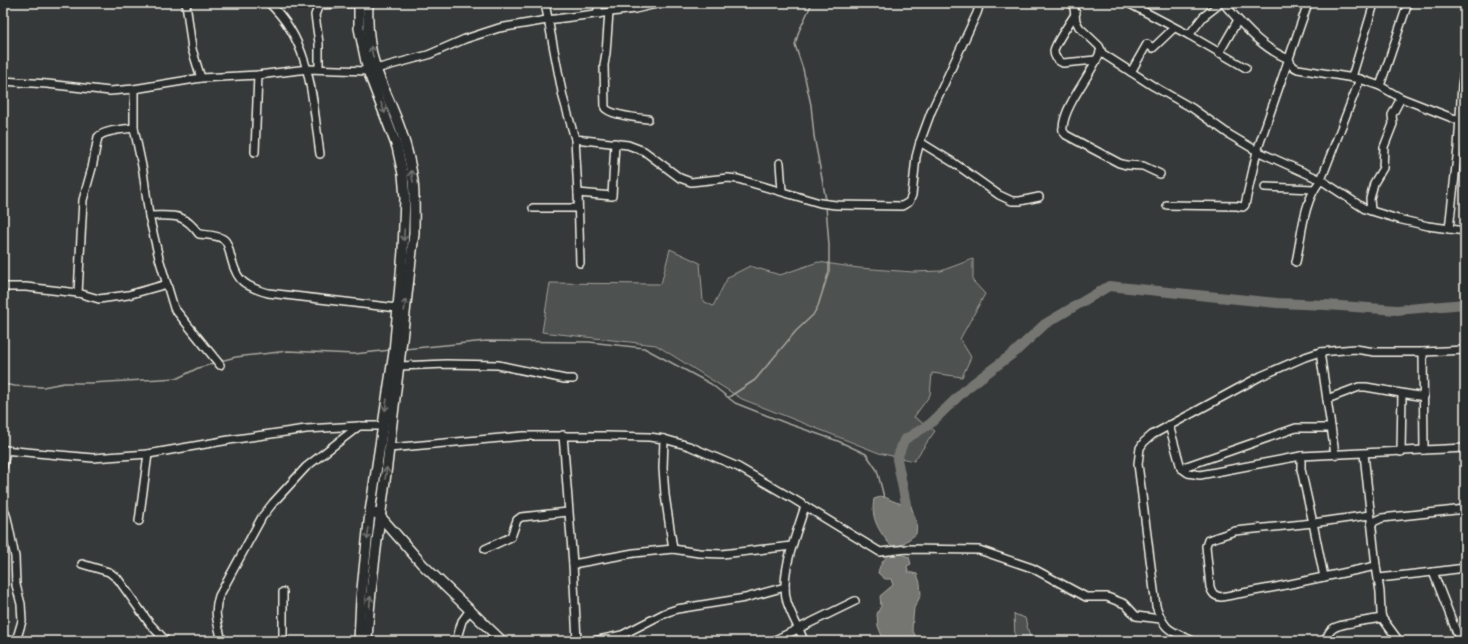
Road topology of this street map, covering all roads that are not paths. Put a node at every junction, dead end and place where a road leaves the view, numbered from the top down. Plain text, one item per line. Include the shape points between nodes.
1 (186, 3) edge
2 (269, 3) edge
3 (359, 3) edge
4 (368, 3) edge
5 (544, 3) edge
6 (597, 3) edge
7 (662, 3) edge
8 (980, 3) edge
9 (1073, 3) edge
10 (1128, 3) edge
11 (1222, 3) edge
12 (1308, 3) edge
13 (1408, 3) edge
14 (635, 6) edge
15 (1373, 7) dead end
16 (608, 12) junction
17 (1076, 12) junction
18 (599, 14) junction
19 (547, 20) junction
20 (1238, 20) junction
21 (1174, 28) junction
22 (1189, 35) junction
23 (1100, 52) junction
24 (1219, 54) junction
25 (1289, 59) junction
26 (1096, 60) junction
27 (1465, 65) edge
28 (1246, 68) dead end
29 (308, 69) junction
30 (319, 69) junction
31 (372, 70) junction
32 (1131, 72) junction
33 (258, 75) junction
34 (1352, 77) junction
35 (201, 78) junction
36 (1360, 79) junction
37 (3, 81) edge
38 (1380, 86) junction
39 (134, 89) junction
40 (1401, 98) junction
41 (648, 119) dead end
42 (1460, 121) junction
43 (134, 128) junction
44 (575, 139) junction
45 (920, 142) junction
46 (615, 143) junction
47 (1257, 151) junction
48 (255, 152) dead end
49 (320, 154) dead end
50 (780, 163) dead end
51 (1160, 174) dead end
52 (1321, 180) junction
53 (1265, 187) dead end
54 (1314, 189) junction
55 (782, 191) junction
56 (578, 193) junction
57 (1040, 197) dead end
58 (1167, 205) dead end
59 (533, 208) dead end
60 (578, 208) junction
61 (1371, 211) junction
62 (149, 216) junction
63 (1449, 229) junction
64 (1465, 231) edge
65 (580, 262) dead end
66 (1296, 262) dead end
67 (166, 284) junction
68 (3, 287) edge
69 (78, 293) junction
70 (397, 308) junction
71 (397, 348) junction
72 (1465, 350) edge
73 (1320, 352) junction
74 (1423, 352) junction
75 (220, 365) dead end
76 (399, 366) junction
77 (573, 378) dead end
78 (1402, 394) junction
79 (1424, 397) junction
80 (1327, 399) junction
81 (1169, 425) junction
82 (359, 426) junction
83 (383, 426) junction
84 (1331, 428) junction
85 (563, 435) junction
86 (664, 439) junction
87 (389, 448) junction
88 (1465, 448) edge
89 (4, 450) edge
90 (1424, 450) junction
91 (1402, 452) junction
92 (148, 454) junction
93 (1334, 454) junction
94 (1364, 454) junction
95 (1301, 456) junction
96 (3, 467) edge
97 (1181, 468) junction
98 (3, 506) edge
99 (805, 506) junction
100 (1465, 509) edge
101 (568, 512) junction
102 (375, 513) junction
103 (1371, 519) junction
104 (139, 521) dead end
105 (1314, 523) junction
106 (792, 546) junction
107 (485, 549) dead end
108 (673, 549) junction
109 (82, 564) dead end
110 (573, 564) junction
111 (1376, 566) junction
112 (1465, 568) edge
113 (1433, 572) junction
114 (1324, 577) junction
115 (1378, 578) junction
116 (785, 587) junction
117 (283, 592) dead end
118 (856, 601) dead end
119 (470, 610) junction
120 (1382, 618) junction
121 (1161, 619) junction
122 (798, 628) junction
123 (16, 641) edge
124 (166, 641) edge
125 (222, 641) edge
126 (283, 641) edge
127 (358, 641) edge
128 (367, 641) edge
129 (456, 641) edge
130 (502, 641) edge
131 (577, 641) edge
132 (594, 641) edge
133 (773, 641) edge
134 (804, 641) edge
135 (1193, 641) edge
136 (1326, 641) edge
137 (1399, 641) edge
138 (1460, 641) edge

1 - 35 street via 192,49
2 - 29 street via 288,25
3 - 30 street via 319,5 315,15
3 - 31 main road via 359,28
31 -> 4 main road
5 - 19 street
6 - 18 street
7 - 14 street
8 - 45 street
9 - 17 street
10 - 21 street
11 - 20 street
11 - 22 street via 1206,14
12 - 25 street
13 - 38 street
14 - 16 street
15 - 34 street
16 - 18 street
16 - 41 street via 604,65 605,108 608,111
17 - 23 street via 1079,27 1099,46
17 - 26 street via 1056,44 1055,57 1063,63
18 - 19 street
19 - 31 street via 492,30 428,55
19 - 44 street via 563,97
20 - 24 street
20 - 25 street via 1267,47
21 - 22 street
21 - 32 street via 1154,48 1147,44
22 - 24 street
23 - 26 street
23 - 32 street
24 - 28 street
25 - 34 street via 1298,69
25 - 47 street
26 - 51 street via 1070,108 1062,128 1063,132 1119,163 1143,166
27 - 42 street
29 - 30 street
29 - 33 street
29 - 49 street
30 - 31 street
31 -> 70 main road via 397,146 403,174 403,251
71 -> 31 main road via 414,233 413,181 402,133
32 - 47 street
33 - 35 street
33 - 48 street
34 - 36 street
35 - 39 street
36 - 38 street
36 - 52 street
37 - 39 street via 110,91
38 - 40 street
39 - 43 street
40 - 42 street
40 - 61 street via 1392,115 1392,124 1384,147 1383,168 1374,183 1370,199
42 - 63 street
43 - 62 street
43 - 69 street via 107,132 98,137 83,200
44 - 46 street
44 - 56 street
45 - 55 street via 912,195 902,206 820,203
45 - 57 street via 1012,201
46 - 55 street via 644,151 680,178 691,182 728,178
46 - 56 street via 612,196
47 - 52 street
47 - 58 street via 1243,207
50 - 55 street
52 - 54 street
52 - 61 street
53 - 54 street
54 - 66 street
56 - 60 street
59 - 60 street
60 - 65 street
61 - 63 street via 1398,220
62 - 67 street
62 - 70 street via 182,218 191,223 199,234 225,240 238,277 256,290
63 - 64 street
67 - 69 street via 128,296 112,298 99,299
67 - 75 street via 174,308
68 - 69 street
70 - 71 main road
71 - 76 main road
71 -> 83 main road
72 - 74 street
73 - 74 street via 1355,349 1375,352
73 - 80 street
73 - 81 street via 1261,376
74 - 79 street
76 - 77 street via 498,365 565,379
76 - 87 main road
78 - 79 street
78 - 80 street via 1366,387
78 - 91 street
79 - 90 street
80 - 84 street
81 - 97 street
81 - 121 street via 1144,442 1140,448 1138,464 1156,606
82 - 83 street
82 - 92 street via 266,434
82 - 125 street via 306,467 262,517 219,596 216,616
83 - 102 main road
84 - 93 street
84 - 97 street via 1296,428
85 - 86 street
85 - 87 street
85 - 101 street
86 - 99 street via 720,458
86 - 108 street via 662,468
102 -> 87 main road
88 - 90 street
89 - 92 street via 93,458
89 - 96 street
90 - 91 street
91 - 94 street
92 - 104 street
93 - 94 street
93 - 95 street
94 - 103 street
95 - 97 street via 1200,475 1188,473
95 - 105 street via 1301,469
98 - 123 street via 15,557 16,585 21,604 22,621
99 - 106 street
99 - 121 street via 880,552 907,549 979,550 1032,568 1086,598 1107,597 1125,604 1136,616
100 - 103 street
101 - 107 street via 518,518 511,537
101 - 110 street
102 - 119 main road via 422,564
102 -> 127 main road via 361,599
128 -> 102 main road
103 - 105 street
103 - 111 street
105 - 114 street
105 - 114 street via 1236,531 1208,540 1206,546 1210,587 1211,592 1221,597
106 - 108 street via 722,554
106 - 116 street
108 - 110 street
109 - 124 street via 109,572 118,579 150,624
110 - 131 street
111 - 114 street
111 - 115 street
112 - 113 street
113 - 115 street
113 - 138 street
115 - 120 street
116 - 122 street via 787,601
116 - 132 street via 745,598 677,609 622,635
117 - 126 street
118 - 122 street
119 - 129 street via 462,621
119 - 130 main road
120 - 136 street via 1338,626 1328,634
120 - 137 street
121 - 135 street via 1169,630
122 - 133 street
122 - 134 street

